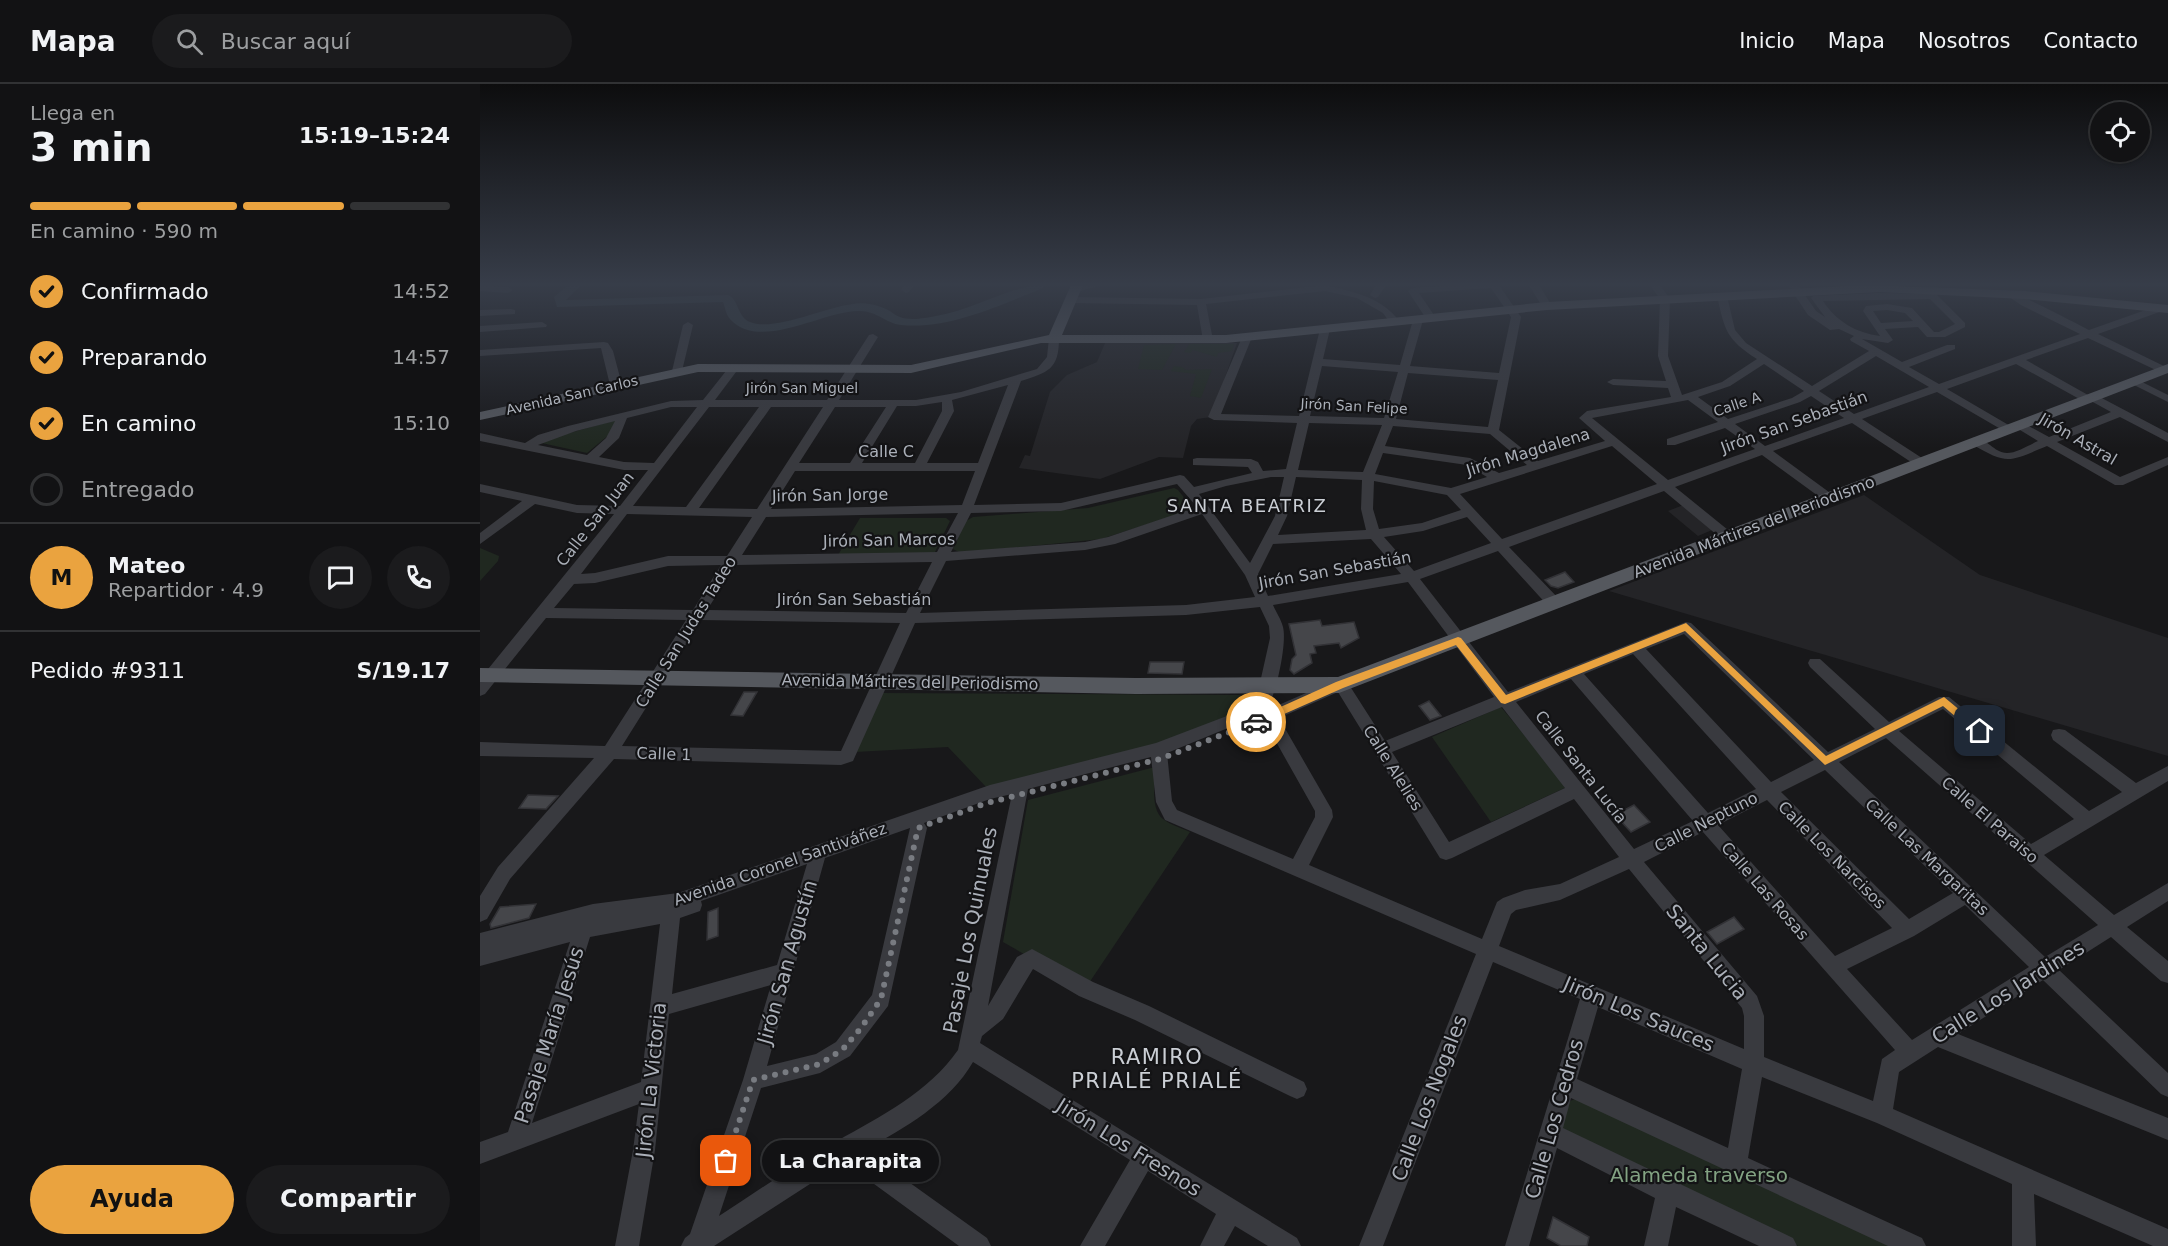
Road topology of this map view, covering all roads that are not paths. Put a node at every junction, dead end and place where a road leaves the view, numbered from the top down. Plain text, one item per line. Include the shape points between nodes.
1 (528, 339) edge
2 (685, 339) edge
3 (872, 339) edge
4 (1043, 339) edge
5 (1054, 339) edge
6 (1148, 339) edge
7 (1218, 339) edge
8 (1246, 339) edge
9 (1323, 339) edge
10 (1409, 339) edge
11 (1512, 339) edge
12 (1664, 339) edge
13 (1737, 339) edge
14 (1855, 339) edge
15 (2076, 339) edge
16 (2101, 339) edge
17 (1208, 340) joint
18 (1951, 347) dead end
19 (519, 351) junction
20 (1876, 351) junction
21 (480, 353) edge
22 (1764, 359) junction
23 (2019, 361) junction
24 (1317, 362) junction
25 (1901, 366) junction
26 (734, 368) junction
27 (853, 369) junction
28 (1404, 369) junction
29 (2166, 369) edge
30 (677, 371) junction
31 (1504, 377) junction
32 (1016, 379) junction
33 (2134, 381) junction
34 (1613, 382) dead end
35 (616, 384) junction
36 (1673, 385) junction
37 (1940, 389) junction
38 (1812, 390) junction
39 (1684, 398) junction
40 (2090, 398) junction
41 (946, 399) junction
42 (2168, 399) edge
43 (707, 403) junction
44 (768, 403) junction
45 (831, 403) junction
46 (893, 404) junction
47 (2121, 412) junction
48 (480, 416) edge
49 (621, 416) junction
50 (1303, 418) junction
51 (1856, 419) junction
52 (1389, 422) junction
53 (1726, 423) junction
54 (2014, 427) junction
55 (1493, 430) junction
56 (480, 437) edge
57 (2168, 438) edge
58 (1976, 441) junction
59 (2048, 441) junction
60 (1614, 442) junction
61 (1671, 442) dead end
62 (528, 446) junction
63 (1379, 449) junction
64 (1764, 451) junction
65 (589, 459) junction
66 (2168, 461) edge
67 (1197, 462) dead end
68 (1921, 463) junction
69 (657, 467) junction
70 (791, 467) junction
71 (854, 467) junction
72 (919, 467) junction
73 (982, 467) junction
74 (1537, 467) junction
75 (1290, 473) junction
76 (1259, 475) junction
77 (1368, 476) junction
78 (1499, 478) junction
79 (1666, 486) junction
80 (480, 488) edge
81 (1191, 492) junction
82 (1451, 492) junction
83 (1829, 498) junction
84 (532, 500) junction
85 (1205, 509) junction
86 (966, 510) junction
87 (622, 511) junction
88 (689, 512) junction
89 (1470, 512) junction
90 (762, 513) junction
91 (1374, 534) junction
92 (1728, 537) junction
93 (480, 540) edge
94 (1269, 540) junction
95 (1500, 545) junction
96 (941, 557) junction
97 (732, 559) junction
98 (1251, 574) junction
99 (1411, 577) junction
100 (570, 579) junction
101 (1266, 602) junction
102 (1554, 603) junction
103 (542, 613) junction
104 (697, 615) junction
105 (910, 618) junction
106 (1458, 640) junction
107 (1635, 648) junction
108 (1815, 663) dead end
109 (1573, 672) junction
110 (657, 678) junction
111 (484, 680) edge
112 (881, 681) junction
113 (1340, 685) junction
114 (1266, 693) junction
115 (1505, 700) junction
116 (1270, 716) junction
117 (1887, 730) junction
118 (2059, 735) dead end
119 (480, 749) edge
120 (1381, 749) junction
121 (610, 752) junction
122 (1159, 754) junction
123 (1825, 761) junction
124 (2168, 772) edge
125 (1020, 790) junction
126 (1576, 790) junction
127 (1768, 790) junction
128 (2135, 792) junction
129 (2088, 820) junction
130 (1705, 822) junction
131 (918, 828) junction
132 (2030, 854) junction
133 (816, 857) junction
134 (1631, 859) junction
135 (1298, 868) junction
136 (2168, 891) edge
137 (1968, 894) junction
138 (480, 913) edge
139 (671, 913) junction
140 (2113, 926) junction
141 (583, 930) junction
142 (1907, 930) junction
143 (480, 942) edge
144 (1487, 950) junction
145 (480, 957) edge
146 (1832, 968) junction
147 (2044, 969) junction
148 (784, 972) junction
149 (2168, 974) edge
150 (1592, 993) junction
151 (659, 1007) junction
152 (1937, 1036) junction
153 (971, 1039) junction
154 (1911, 1053) junction
155 (1752, 1063) junction
156 (753, 1080) junction
157 (1564, 1084) junction
158 (2168, 1087) edge
159 (651, 1089) junction
160 (1297, 1089) dead end
161 (1882, 1115) junction
162 (2168, 1129) edge
163 (1550, 1133) junction
164 (516, 1140) junction
165 (844, 1149) junction
166 (480, 1153) edge
167 (1144, 1157) junction
168 (1736, 1162) junction
169 (2023, 1176) junction
170 (1668, 1192) junction
171 (1231, 1210) junction
172 (2168, 1242) edge
173 (696, 1245) edge
174 (627, 1246) edge
175 (979, 1246) edge
176 (1092, 1246) edge
177 (1212, 1246) edge
178 (1289, 1246) edge
179 (1371, 1246) edge
180 (1517, 1246) edge
181 (1656, 1246) edge
182 (1785, 1246) edge
183 (1914, 1246) edge
184 (2024, 1246) edge

1 - 19 street
2 - 30 street
3 - 27 street, Calle San Judas Tadeo
4 - 27 main road, Avenida San Carlos via 922,368
5 - 32 street, Jirón San Miguel via 1050,364
6 - 17 main road, Avenida San Carlos
7 - 17 main road, Avenida San Carlos
8 - 50 street, Jirón San Felipe via 1214,417
9 - 24 street
10 - 28 street, Calle Santa Lucía
11 - 31 street
12 - 36 street via 1664,356
13 - 22 street
14 - 20 street, Jirón Astral
15 - 23 street, Jirón San Sebastián
16 - 29 street
18 - 25 street
19 - 21 street
19 - 35 street via 599,344 607,348
20 - 25 street, Jirón Astral
20 - 38 street, Calle A
22 - 38 street
22 - 39 street via 1744,376
23 - 37 street, Jirón San Sebastián
23 - 40 street
24 - 28 street
24 - 50 street
25 - 37 street, Jirón Astral
26 - 27 main road, Avenida San Carlos
26 - 30 main road, Avenida San Carlos
26 - 43 street, Calle San Juan
27 - 45 street, Calle San Judas Tadeo
28 - 31 street
28 - 52 street, Calle Santa Lucía
29 - 33 main road, Avenida Mártires del Periodismo
30 - 35 main road, Avenida San Carlos
31 - 55 street
32 - 41 street, Jirón San Miguel
32 - 73 street
33 - 40 main road, Avenida Mártires del Periodismo
33 - 42 street
34 - 36 street
35 - 48 main road, Avenida San Carlos
36 - 39 street
37 - 51 street, Jirón San Sebastián
37 - 54 street, Jirón Astral
38 - 51 street
38 - 53 street, Calle A via 1796,400
39 - 53 street
39 - 60 street via 1587,415 1586,420
40 - 47 street
40 - 54 main road, Avenida Mártires del Periodismo
41 - 46 street, Jirón San Miguel
41 - 72 street via 948,411
43 - 44 street, Jirón San Miguel
43 - 49 street, Jirón San Miguel via 666,405
43 - 69 street, Calle San Juan
44 - 45 street, Jirón San Miguel
44 - 88 street
45 - 46 street, Jirón San Miguel
45 - 70 street, Calle San Judas Tadeo
46 - 71 street
47 - 57 street
47 - 59 street
49 - 62 street, Jirón San Miguel via 559,432
49 - 65 street via 613,438
50 - 52 street, Jirón San Felipe
50 - 75 street
51 - 64 street, Jirón San Sebastián
51 - 68 street
52 - 55 street, Jirón San Felipe
52 - 63 street, Calle Santa Lucía
53 - 61 street, Calle A
53 - 64 street
54 - 58 main road, Avenida Mártires del Periodismo
54 - 59 street, Jirón Astral
55 - 74 street
56 - 62 street
58 - 59 street via 2005,457
58 - 68 main road, Avenida Mártires del Periodismo
59 - 66 street, Jirón Astral via 2120,482
60 - 74 street, Jirón Magdalena
60 - 79 street
62 - 65 street
63 - 77 street, Calle Santa Lucía
63 - 78 street via 1470,462
64 - 79 street, Jirón San Sebastián
64 - 83 street
65 - 69 street
67 - 76 street via 1251,463
68 - 83 main road, Avenida Mártires del Periodismo
69 - 87 street, Calle San Juan
70 - 71 street, Calle C
70 - 90 street, Calle San Judas Tadeo
71 - 72 street, Calle C
72 - 73 street, Calle C
73 - 86 street
74 - 78 street, Jirón Magdalena
75 - 76 street
75 - 77 street
75 - 94 street via 1281,516
76 - 81 street
77 - 82 street
77 - 91 street, Calle Santa Lucía via 1367,509
78 - 82 street, Jirón Magdalena
79 - 92 street
79 - 95 street, Jirón San Sebastián
80 - 84 street, Jirón San Jorge
81 - 85 street
81 - 86 street, Jirón San Jorge via 1180,479 1061,507
82 - 89 street
83 - 92 main road, Avenida Mártires del Periodismo
84 - 87 street, Jirón San Jorge via 577,509
84 - 93 street
85 - 96 street, Jirón San Marcos via 1085,546
85 - 98 street
86 - 90 street, Jirón San Jorge
86 - 96 street
87 - 88 street, Jirón San Jorge
87 - 100 street, Calle San Juan
88 - 90 street, Jirón San Jorge
89 - 91 street via 1423,527
89 - 95 street
90 - 97 street, Calle San Judas Tadeo
91 - 94 street
91 - 99 street, Calle Santa Lucía
92 - 102 main road, Avenida Mártires del Periodismo
94 - 98 street
95 - 99 street, Jirón San Sebastián
95 - 102 street
96 - 97 street, Jirón San Marcos
96 - 105 street
97 - 100 street, Jirón San Marcos via 668,561 595,578
97 - 104 street, Calle San Judas Tadeo
98 - 101 street
99 - 101 street, Jirón San Sebastián
99 - 106 street, Calle Santa Lucía
100 - 103 street, Calle San Juan
101 - 105 street, Jirón San Sebastián via 1186,610
101 - 114 street via 1277,638
102 - 106 main road, Avenida Mártires del Periodismo
103 - 104 street, Jirón San Sebastián
103 - 111 street, Calle San Juan
104 - 105 street, Jirón San Sebastián
104 - 110 street, Calle San Judas Tadeo
105 - 112 street
106 - 113 main road, Avenida Mártires del Periodismo
106 - 115 street, Calle Santa Lucía
107 - 109 street
107 - 123 street, Calle Las Margaritas via 1686,627
107 - 127 street, Calle Los Narcisos
108 - 117 street, Calle El Paraiso
109 - 115 street
109 - 130 street, Calle Las Rosas
110 - 111 main road, Avenida Mártires del Periodismo
110 - 112 main road, Avenida Mártires del Periodismo
110 - 121 street, Calle San Judas Tadeo
112 - 114 main road, Avenida Mártires del Periodismo
112 - 121 street, Calle 1 via 847,756 842,758
113 - 114 main road, Avenida Mártires del Periodismo
113 - 116 street, Avenida Mártires del Periodismo
113 - 120 street, Calle Alelies
114 - 116 street
114 - 122 street, Avenida Coronel Santiváñez via 1246,716
115 - 120 street
115 - 126 street, Calle Santa Lucía
116 - 122 street, Avenida Coronel Santiváñez
116 - 135 street via 1323,810 1324,818
117 - 123 street, Calle Neptuno
117 - 129 street, Calle Neptuno via 1944,701
117 - 132 street, Calle El Paraiso
118 - 128 street
119 - 121 street, Calle 1
120 - 126 street, Calle Alelies via 1446,852
121 - 138 street, Calle San Judas Tadeo via 504,873
122 - 125 street, Avenida Coronel Santiváñez
122 - 135 street, Jirón Los Sauces via 1164,802 1172,815
123 - 127 street, Calle Neptuno
123 - 137 street, Calle Las Margaritas
124 - 128 street
125 - 131 street, Avenida Coronel Santiváñez
125 - 133 street, Avenida Coronel Santiváñez via 990,792
125 - 153 street, Pasaje Los Quinuales
126 - 134 street, Calle Santa Lucía
127 - 130 street, Calle Neptuno
127 - 142 street, Calle Los Narcisos
128 - 129 street
129 - 132 street
130 - 134 street, Calle Neptuno
130 - 146 street, Calle Las Rosas
131 - 133 street, Avenida Coronel Santiváñez
131 - 156 street via 881,999 843,1049 820,1064
132 - 140 street, Calle El Paraiso
133 - 139 street, Avenida Coronel Santiváñez
133 - 143 street, Avenida Coronel Santiváñez via 678,901 593,914
133 - 148 street, Jirón San Agustín
134 - 144 street, Calle Neptuno via 1560,893 1510,902
134 - 155 street, Santa Lucia via 1750,1003 1755,1023
135 - 144 street, Jirón Los Sauces
136 - 140 street, Calle Los Jardines
137 - 142 street
137 - 147 street, Calle Las Margaritas
139 - 141 street, Avenida Coronel Santiváñez
139 - 151 street, Jirón La Victoria
140 - 147 street, Calle Los Jardines
140 - 149 street, Calle El Paraiso
141 - 145 street, Avenida Coronel Santiváñez
141 - 164 street, Pasaje María Jesús
142 - 146 street
144 - 150 street, Jirón Los Sauces
144 - 179 street, Calle Los Nogales
146 - 154 street, Calle Las Rosas
147 - 152 street, Calle Los Jardines
147 - 158 street, Calle Las Margaritas
148 - 151 street
148 - 156 street, Jirón San Agustín
150 - 155 street, Jirón Los Sauces
150 - 157 street, Calle Los Cedros
151 - 159 street, Jirón La Victoria
152 - 154 street, Calle Los Jardines
152 - 162 street
153 - 160 street via 996,1012 1024,964 1032,958 1086,989
153 - 165 street via 954,1072 932,1092 869,1137
153 - 167 street, Jirón Los Fresnos
154 - 161 street, Calle Los Jardines via 1889,1066
155 - 161 street, Jirón Los Sauces
155 - 168 street, Santa Lucia
156 - 173 street, Jirón San Agustín
157 - 163 street, Calle Los Cedros
157 - 168 street
159 - 164 street
159 - 174 street, Jirón La Victoria
161 - 169 street, Jirón Los Sauces
163 - 170 street
163 - 180 street, Calle Los Cedros
164 - 166 street
165 - 173 street
165 - 175 street
167 - 171 street, Jirón Los Fresnos
167 - 176 street
168 - 183 street
169 - 172 street, Jirón Los Sauces
169 - 184 street
170 - 181 street
170 - 182 street
171 - 177 street
171 - 178 street, Jirón Los Fresnos

